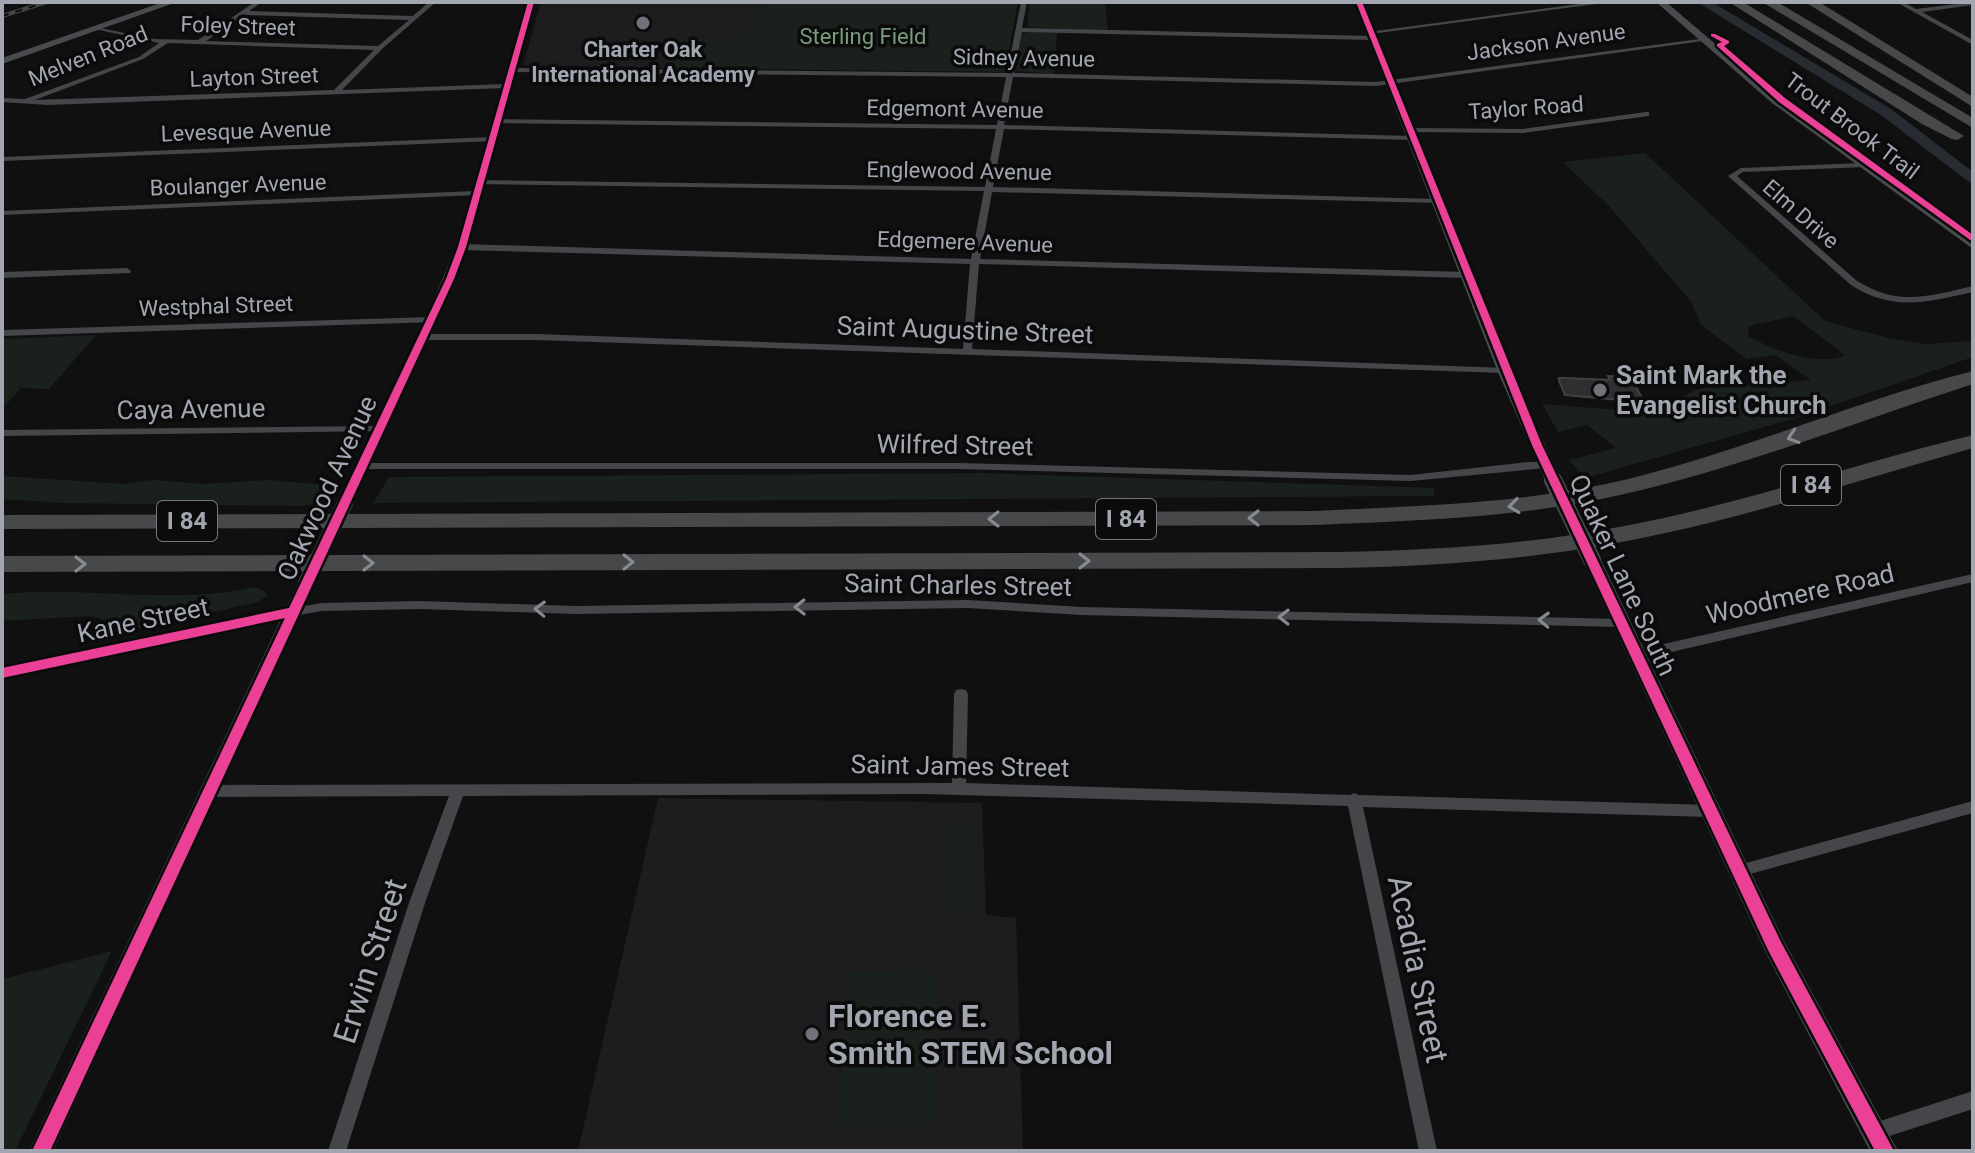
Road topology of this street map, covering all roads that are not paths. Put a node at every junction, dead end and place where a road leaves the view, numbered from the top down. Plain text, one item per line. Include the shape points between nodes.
1 (172, 2) edge
2 (259, 2) edge
3 (433, 2) edge
4 (531, 2) edge
5 (1024, 2) edge
6 (1359, 2) edge
7 (1608, 2) edge
8 (1661, 2) edge
9 (1735, 2) edge
10 (1766, 2) edge
11 (1785, 2) edge
12 (1811, 2) edge
13 (1821, 2) edge
14 (1899, 2) edge
15 (1973, 3) edge
16 (1915, 11) junction
17 (244, 13) junction
18 (415, 18) junction
19 (97, 28) junction
20 (1021, 30) junction
21 (1372, 35) junction
22 (1707, 40) junction
23 (167, 41) junction
24 (200, 42) junction
25 (1973, 43) edge
26 (380, 48) junction
27 (2, 61) edge
28 (513, 70) junction
29 (1009, 75) junction
30 (1390, 82) junction
31 (506, 86) junction
32 (336, 92) junction
33 (1966, 93) edge
34 (2, 100) edge
35 (21, 102) junction
36 (1973, 103) edge
37 (1646, 114) dead end
38 (497, 121) junction
39 (1973, 124) edge
40 (998, 127) junction
41 (1411, 134) junction
42 (1957, 136) junction
43 (492, 139) junction
44 (1973, 146) edge
45 (2, 159) edge
46 (1862, 165) junction
47 (477, 187) junction
48 (987, 189) junction
49 (1438, 201) junction
50 (2, 213) edge
51 (1973, 245) edge
52 (462, 247) junction
53 (975, 261) junction
54 (127, 271) dead end
55 (2, 275) edge
56 (1467, 275) junction
57 (1973, 289) edge
58 (432, 320) junction
59 (2, 333) edge
60 (423, 337) junction
61 (967, 353) junction
62 (1504, 370) junction
63 (1973, 377) edge
64 (1973, 387) edge
65 (1897, 402) junction
66 (380, 429) junction
67 (2, 433) edge
68 (1973, 441) edge
69 (1973, 451) edge
70 (1908, 459) junction
71 (362, 466) junction
72 (1550, 473) junction
73 (2, 511) edge
74 (2, 522) edge
75 (112, 522) junction
76 (2, 564) edge
77 (1973, 578) edge
78 (293, 612) junction
79 (1622, 623) junction
80 (1637, 655) junction
81 (2, 673) edge
82 (961, 694) dead end
83 (959, 788) junction
84 (458, 790) junction
85 (208, 791) junction
86 (1354, 799) junction
87 (1973, 807) edge
88 (1710, 811) junction
89 (1739, 871) junction
90 (1973, 1100) edge
91 (1880, 1141) edge
92 (41, 1151) edge
93 (337, 1151) edge
94 (1428, 1151) edge

1 - 19 main road
2 - 17 street
3 - 18 street
4 - 28 street, Oakwood Avenue
5 - 20 street
6 - 21 main road, Quaker Lane South
7 - 21 street
8 - 22 main road
9 - 42 highway
10 - 39 highway
10 - 42 highway
11 - 33 highway via 1926,80
12 - 33 highway
13 - 33 highway
14 - 16 street
15 - 16 street
16 - 25 street
17 - 18 street
17 - 24 street
18 - 26 street
19 - 23 street, Foley Street
19 - 27 main road
20 - 21 street
20 - 29 street
21 - 30 main road, Quaker Lane South
22 - 30 street, Jackson Avenue
22 - 46 main road via 1776,101
23 - 24 street, Foley Street
23 - 35 street, Melven Road via 141,58
24 - 26 street, Foley Street
26 - 32 street
28 - 29 street, Sidney Avenue
28 - 31 street, Oakwood Avenue
29 - 30 street, Sidney Avenue
29 - 40 street
30 - 41 main road, Quaker Lane South
31 - 32 street, Layton Street
31 - 38 street, Oakwood Avenue
32 - 35 street, Layton Street
33 - 36 highway
34 - 35 street, Layton Street
37 - 41 street, Taylor Road via 1523,131
38 - 40 street, Edgemont Avenue
38 - 43 street, Oakwood Avenue
40 - 41 street, Edgemont Avenue
40 - 48 street
41 - 49 main road, Quaker Lane South
42 - 44 highway
43 - 45 street, Levesque Avenue
43 - 47 street, Oakwood Avenue
46 - 51 main road
46 - 57 street, Elm Drive via 1745,170 1732,176 1873,295 1906,302
47 - 48 street, Englewood Avenue
47 - 50 street, Boulanger Avenue
47 - 52 street, Oakwood Avenue
48 - 49 street, Englewood Avenue
48 - 53 street
49 - 56 main road, Quaker Lane South
52 - 53 street, Edgemere Avenue
52 - 58 street, Oakwood Avenue
53 - 56 street, Edgemere Avenue
53 - 61 street
54 - 55 street
56 - 62 main road, Quaker Lane South
58 - 59 street, Westphal Street
58 - 60 street, Oakwood Avenue
60 - 61 street, Saint Augustine Street
60 - 66 street, Oakwood Avenue
61 - 62 street, Saint Augustine Street
62 - 72 main road, Quaker Lane South
63 - 65 highway, I 84
64 - 65 highway
65 -> 75 highway, I 84 via 1632,485 1442,513 1315,518
66 - 67 street, Caya Avenue
66 - 71 street, Oakwood Avenue
68 - 70 highway, I 84
69 - 70 highway
76 -> 70 highway, I 84 via 1427,557 1621,534
71 - 72 street, Wilfred Street via 943,466 1411,478 1513,466
71 - 78 street, Oakwood Avenue, bridge
72 - 79 main road, Quaker Lane South, bridge
73 - 75 highway
74 - 75 highway, I 84
77 - 80 street, Woodmere Road
79 -> 78 street, Saint Charles Street via 967,604 576,610 420,605
78 - 81 street, Kane Street
78 - 85 street, Oakwood Avenue
79 - 80 main road, Quaker Lane South
80 - 88 main road, Quaker Lane South
82 - 83 street
83 - 84 street, Saint James Street
83 - 86 street, Saint James Street
84 - 85 street, Saint James Street
84 - 93 street, Erwin Street
85 - 92 street, Oakwood Avenue
86 - 88 street, Saint James Street
86 - 94 street, Acadia Street
87 - 89 street
88 - 89 main road, Quaker Lane South
89 - 91 main road, Quaker Lane South via 1802,1001
90 - 91 street

